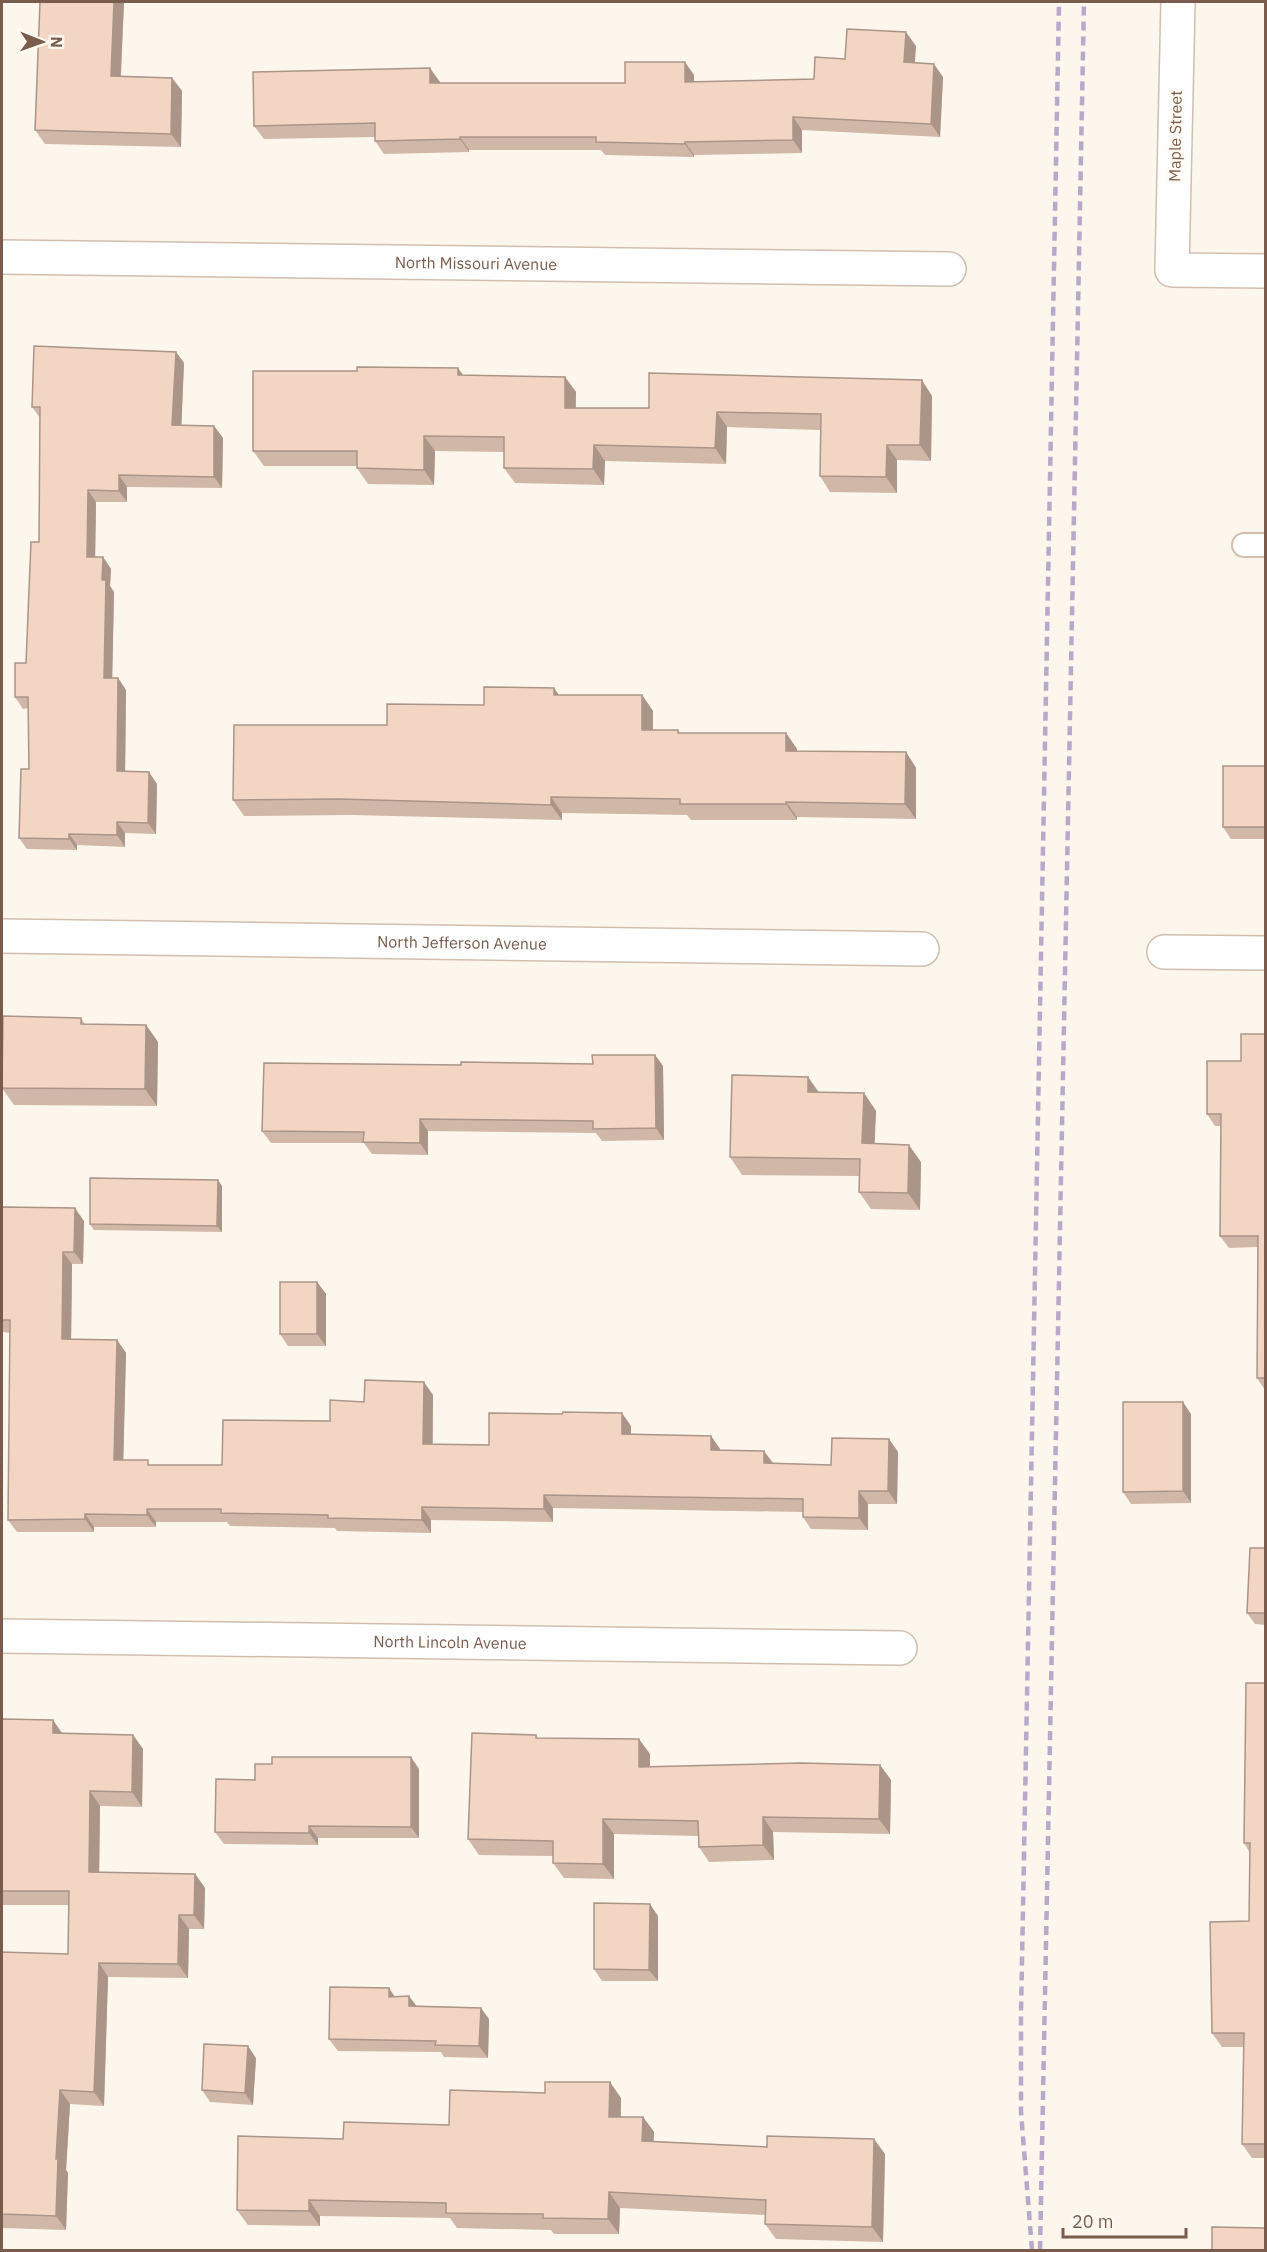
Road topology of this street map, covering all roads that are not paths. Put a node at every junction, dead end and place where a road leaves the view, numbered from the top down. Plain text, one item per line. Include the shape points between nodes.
1 (1178, 2) edge
2 (2, 256) edge
3 (949, 269) dead end
4 (1266, 271) edge
5 (2, 936) edge
6 (922, 949) dead end
7 (1164, 952) dead end
8 (1266, 953) edge
9 (2, 1636) edge
10 (900, 1648) dead end

1 - 4 street, Maple Street via 1172,270
2 - 3 street, North Missouri Avenue
5 - 6 street, North Jefferson Avenue
7 - 8 street
9 - 10 street, North Lincoln Avenue

